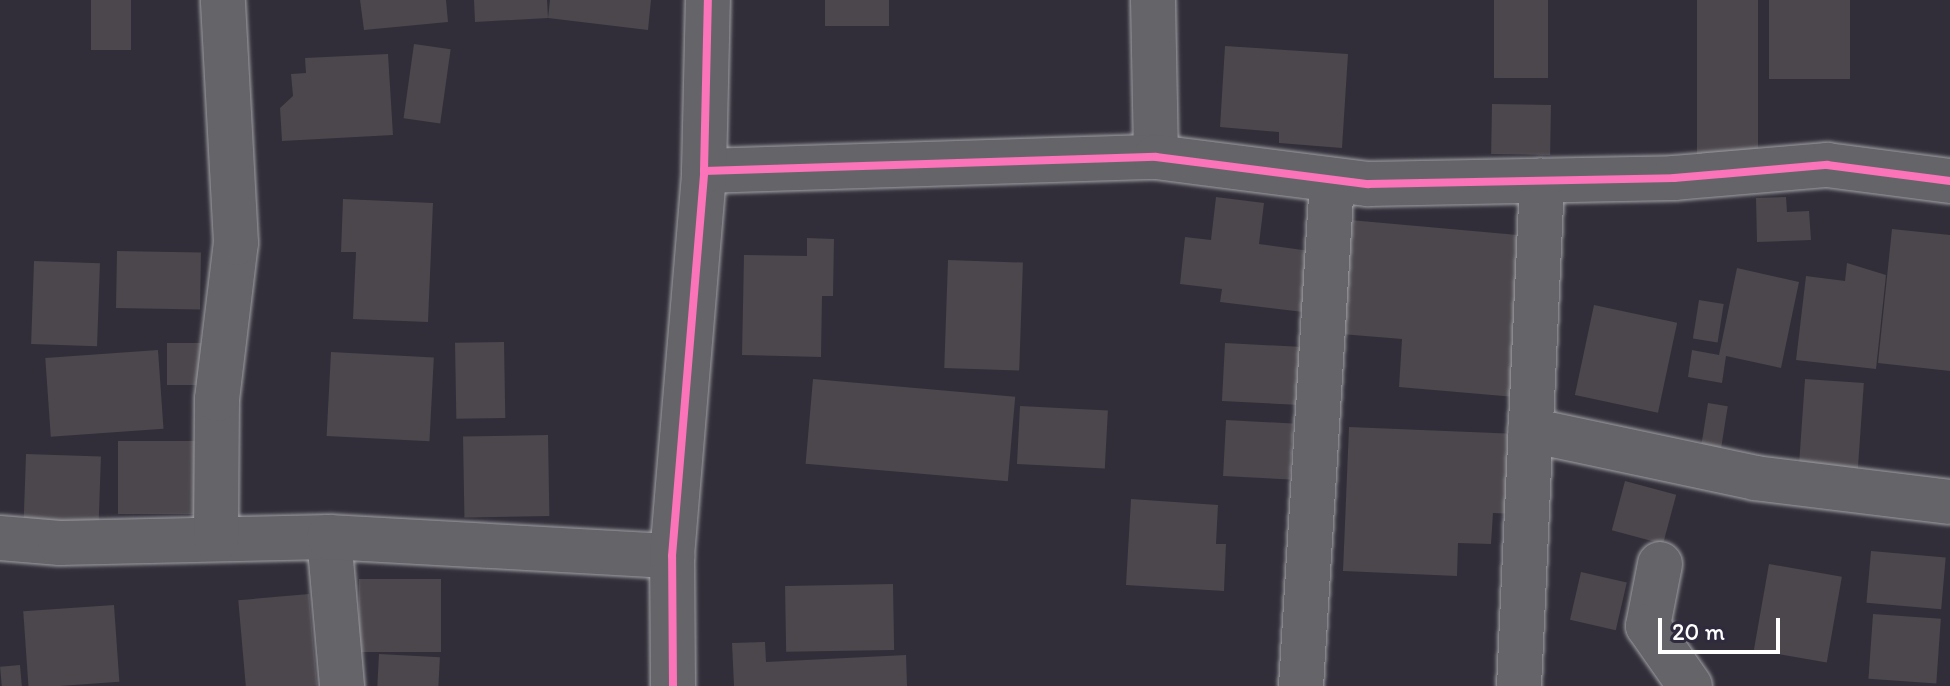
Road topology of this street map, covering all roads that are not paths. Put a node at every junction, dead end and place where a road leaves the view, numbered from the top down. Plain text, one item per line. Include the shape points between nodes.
1 (223, 0) edge
2 (708, 0) edge
3 (1153, 0) edge
4 (1156, 157) junction
5 (704, 171) junction
6 (1332, 180) junction
7 (1542, 181) junction
8 (1950, 181) edge
9 (1530, 430) junction
10 (1950, 502) edge
11 (329, 537) junction
12 (0, 538) edge
13 (216, 539) junction
14 (672, 556) junction
15 (1660, 564) dead end
16 (342, 686) edge
17 (673, 686) edge
18 (1301, 686) edge
19 (1519, 686) edge
20 (1690, 686) edge

1 - 13 street via 236,243 217,399
2 - 5 street
3 - 4 street
4 - 5 street
4 - 6 street
5 - 14 street
6 - 7 street
6 - 18 street
7 - 8 street via 1674,178 1827,165
7 - 9 street
9 - 10 street via 1755,478
9 - 19 street
11 - 13 street
11 - 14 street
11 - 16 street
12 - 13 street via 60,543
14 - 17 street
15 - 20 street via 1648,626

